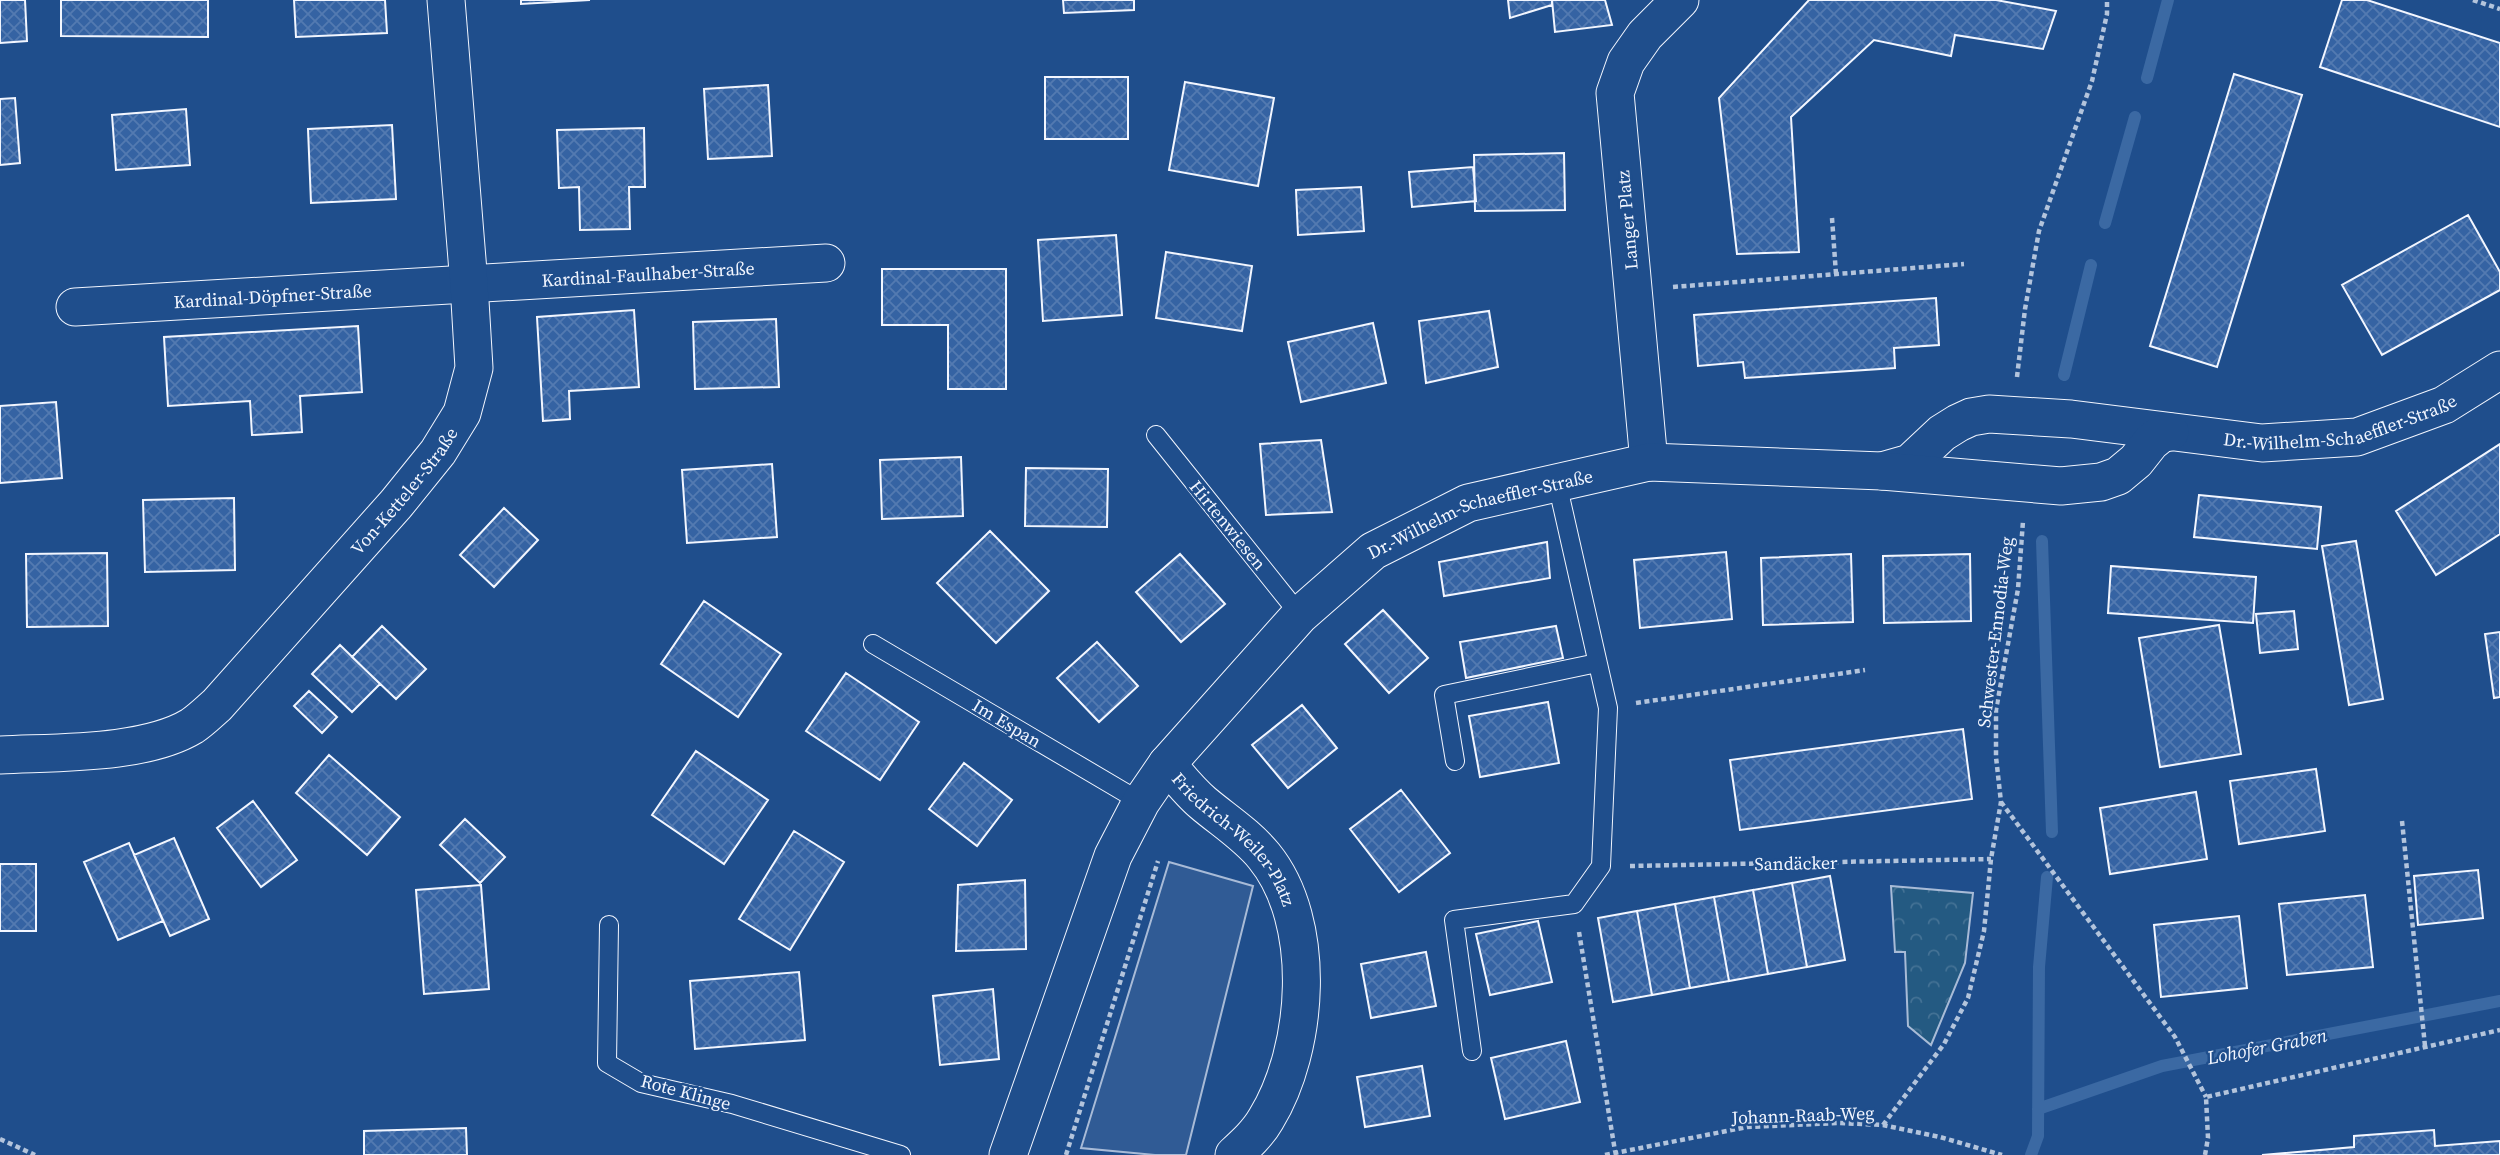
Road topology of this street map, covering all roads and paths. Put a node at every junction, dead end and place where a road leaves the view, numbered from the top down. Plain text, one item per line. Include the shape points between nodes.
1 (446, 0) edge
2 (1680, 0) edge
3 (2107, 0) edge
4 (2473, 0) edge
5 (2500, 9) edge
6 (1832, 218) dead end
7 (826, 263) dead end
8 (1964, 264) dead end
9 (1836, 274) junction
10 (469, 284) junction
11 (1634, 290) junction
12 (75, 307) dead end
13 (2500, 369) edge
14 (2015, 414) junction
15 (2171, 432) junction
16 (1156, 435) dead end
17 (1649, 462) junction
18 (1882, 471) junction
19 (1557, 483) junction
20 (2026, 484) junction
21 (1300, 615) junction
22 (873, 644) dead end
23 (1597, 663) junction
24 (1865, 670) dead end
25 (1608, 708) junction
26 (0, 755) edge
27 (1455, 761) dead end
28 (1167, 765) junction
29 (1141, 803) junction
30 (2001, 803) junction
31 (2402, 821) dead end
32 (1162, 848) dead end
33 (1991, 859) junction
34 (1601, 866) junction
35 (1574, 904) junction
36 (609, 925) dead end
37 (2500, 1030) edge
38 (2426, 1046) junction
39 (1472, 1051) dead end
40 (2206, 1097) junction
41 (1883, 1125) junction
42 (0, 1139) edge
43 (1615, 1151) junction
44 (36, 1155) edge
45 (901, 1155) edge
46 (1008, 1155) edge
47 (1066, 1155) edge
48 (1234, 1155) edge
49 (1605, 1155) edge
50 (2002, 1155) edge
51 (2205, 1155) edge

1 - 10 street, Von-Ketteler-Straße
2 - 11 street, Langer Platz via 1626,62 1615,93
3 - 14 path via 2092,81 2039,231 2017,368
4 - 5 path
6 - 9 path
7 - 10 street, Kardinal-Faulhaber-Straße
8 - 9 path
9 - 11 path
10 - 12 street, Kardinal-Döpfner-Straße
10 - 26 street, Von-Ketteler-Straße via 474,368 462,413 438,453 396,504 217,705 192,726 166,738 122,748
11 - 17 street, Langer Platz
13 - 15 street, Dr.-Wilhelm-Schaeffler-Straße via 2444,405 2357,437 2262,443
14 - 15 street, Dr.-Wilhelm-Schaeffler-Straße
14 - 18 street, Dr.-Wilhelm-Schaeffler-Straße via 1971,417 1941,433 1910,463
15 - 20 street, Dr.-Wilhelm-Schaeffler-Straße via 2161,434 2136,461 2110,479 2061,486
16 - 21 lane, Hirtenwiesen
17 - 18 street, Dr.-Wilhelm-Schaeffler-Straße
17 - 19 street, Dr.-Wilhelm-Schaeffler-Straße
18 - 20 street, Dr.-Wilhelm-Schaeffler-Straße
19 - 21 street, Dr.-Wilhelm-Schaeffler-Straße via 1468,503 1373,551
19 - 23 lane
20 - 30 path, Schwester-Ennodia-Weg via 2018,589 1996,710
21 - 28 street, Dr.-Wilhelm-Schaeffler-Straße
22 - 29 lane, Im Espan
23 - 25 lane
23 - 27 lane via 1444,695
24 - 25 path
25 - 34 lane
28 - 29 street, Friedrich-Weiler-Platz
28 - 48 street, Friedrich-Weiler-Platz via 1263,855 1279,878 1299,937 1300,1007 1289,1066 1266,1121
29 - 46 street, Friedrich-Weiler-Platz via 1113,856
30 - 33 path, Schwester-Ennodia-Weg
30 - 40 path via 2175,1037
31 - 38 path
32 - 47 path
33 - 34 path, Sandäcker
33 - 41 path, Schwester-Ennodia-Weg via 1984,931 1968,998 1944,1044
34 - 35 lane
35 - 39 lane via 1454,920
35 - 43 path
36 - 45 lane, Rote Klinge via 607,1063 641,1083 732,1104
37 - 38 path
38 - 40 path
40 - 51 path
41 - 43 path, Johann-Raab-Weg via 1747,1127
41 - 50 path, Johann-Raab-Weg
42 - 44 path
43 - 49 path, Johann-Raab-Weg

